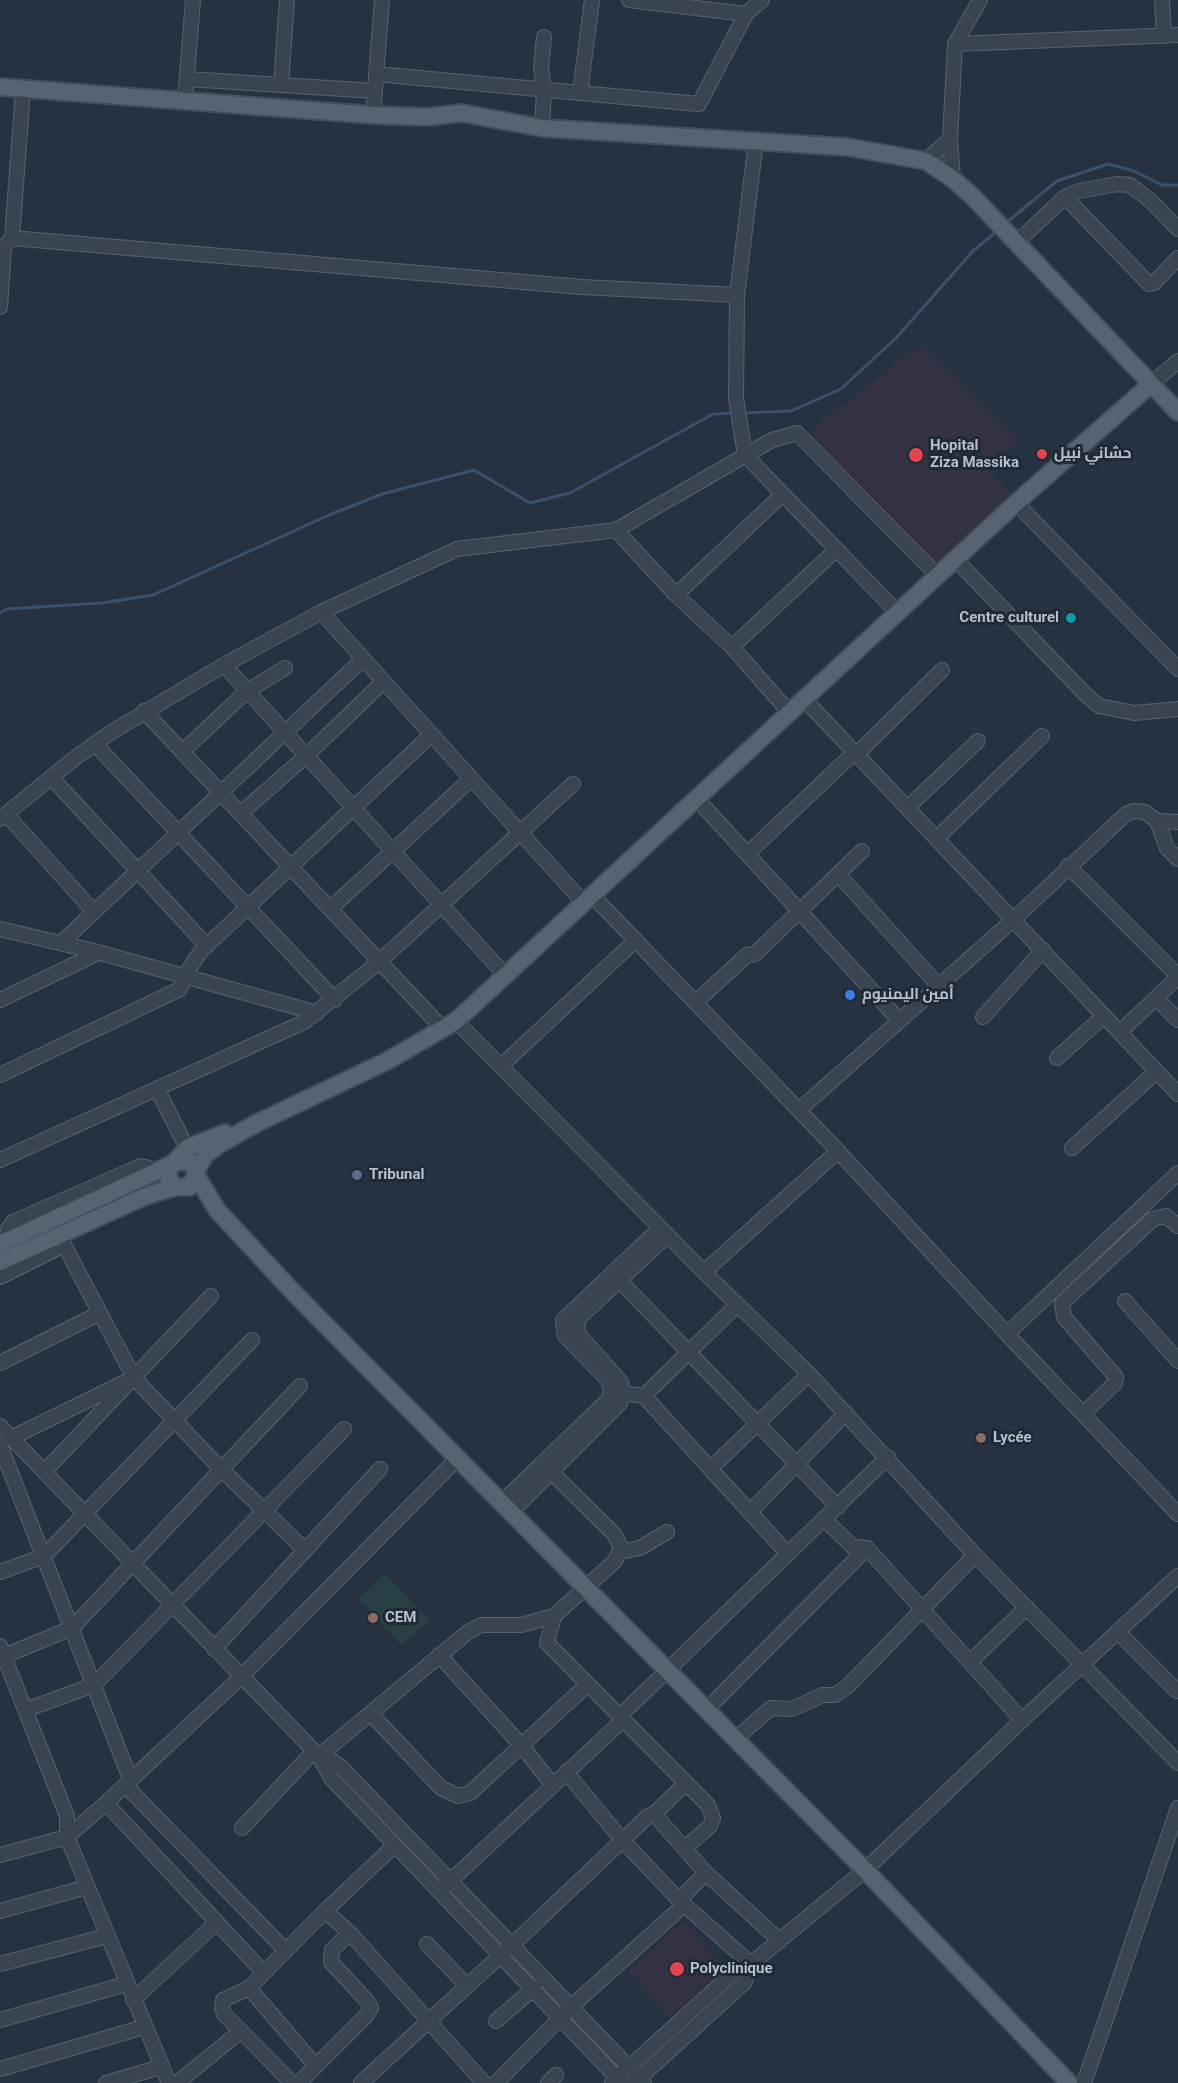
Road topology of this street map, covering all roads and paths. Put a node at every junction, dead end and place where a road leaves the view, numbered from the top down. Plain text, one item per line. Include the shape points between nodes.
1 (193, 0) edge
2 (286, 0) edge
3 (382, 0) edge
4 (592, 0) edge
5 (630, 0) edge
6 (762, 0) edge
7 (980, 0) edge
8 (1162, 0) edge
9 (746, 14) junction
10 (1171, 36) edge
11 (544, 37) dead end
12 (955, 44) junction
13 (376, 74) junction
14 (187, 79) junction
15 (282, 85) junction
16 (0, 87) edge
17 (544, 90) junction
18 (23, 91) junction
19 (375, 91) junction
20 (580, 93) junction
21 (185, 100) junction
22 (373, 115) junction
23 (542, 128) junction
24 (950, 139) junction
25 (756, 141) junction
26 (926, 161) junction
27 (953, 178) junction
28 (1065, 197) junction
29 (1178, 229) edge
30 (1011, 237) junction
31 (12, 238) junction
32 (1178, 258) edge
33 (736, 295) junction
34 (0, 307) edge
35 (1178, 361) edge
36 (1150, 385) junction
37 (1178, 412) edge
38 (745, 455) junction
39 (783, 495) junction
40 (1016, 503) junction
41 (616, 531) junction
42 (836, 550) junction
43 (956, 560) junction
44 (938, 576) junction
45 (676, 595) junction
46 (321, 612) junction
47 (898, 613) junction
48 (732, 647) junction
49 (362, 660) junction
50 (224, 665) junction
51 (285, 668) dead end
52 (1178, 669) edge
53 (942, 670) dead end
54 (383, 682) junction
55 (247, 691) junction
56 (805, 700) junction
57 (1178, 709) edge
58 (144, 711) junction
59 (789, 712) junction
60 (285, 732) junction
61 (431, 735) junction
62 (1042, 736) dead end
63 (978, 741) dead end
64 (95, 744) junction
65 (183, 751) junction
66 (856, 753) junction
67 (306, 756) junction
68 (51, 777) junction
69 (471, 779) junction
70 (573, 784) dead end
71 (221, 792) junction
72 (696, 798) junction
73 (353, 807) junction
74 (908, 807) junction
75 (241, 813) junction
76 (3, 816) edge
77 (1157, 821) junction
78 (1178, 822) edge
79 (520, 832) junction
80 (177, 834) junction
81 (937, 838) junction
82 (392, 850) junction
83 (862, 851) dead end
84 (747, 854) junction
85 (1178, 859) edge
86 (1068, 866) junction
87 (291, 867) junction
88 (136, 872) junction
89 (838, 874) junction
90 (587, 898) junction
91 (442, 905) junction
92 (248, 907) junction
93 (330, 909) junction
94 (799, 911) junction
95 (94, 912) junction
96 (1013, 920) junction
97 (0, 929) edge
98 (636, 940) junction
99 (62, 942) junction
100 (207, 946) junction
101 (1043, 950) junction
102 (98, 953) junction
103 (380, 962) junction
104 (185, 975) junction
105 (506, 975) junction
106 (1178, 976) edge
107 (938, 985) junction
108 (1156, 998) junction
109 (0, 1000) edge
110 (334, 1000) junction
111 (696, 1002) junction
112 (317, 1013) junction
113 (1104, 1016) junction
114 (983, 1017) dead end
115 (899, 1020) junction
116 (1178, 1020) edge
117 (449, 1025) junction
118 (1120, 1032) junction
119 (1058, 1059) dead end
120 (501, 1066) junction
121 (1156, 1072) junction
122 (0, 1074) edge
123 (157, 1089) junction
124 (1178, 1094) edge
125 (799, 1110) junction
126 (257, 1123) junction
127 (1072, 1148) dead end
128 (838, 1150) junction
129 (178, 1158) junction
130 (0, 1160) edge
131 (196, 1173) junction
132 (1178, 1173) edge
133 (178, 1187) junction
134 (216, 1210) junction
135 (1178, 1226) edge
136 (664, 1232) junction
137 (61, 1240) junction
138 (5, 1241) edge
139 (0, 1262) edge
140 (704, 1272) junction
141 (0, 1277) edge
142 (619, 1280) junction
143 (212, 1296) dead end
144 (1125, 1301) dead end
145 (738, 1305) junction
146 (100, 1313) junction
147 (1007, 1334) junction
148 (252, 1340) dead end
149 (689, 1351) junction
150 (1178, 1361) edge
151 (0, 1363) edge
152 (809, 1374) junction
153 (134, 1378) junction
154 (300, 1386) dead end
155 (617, 1392) junction
156 (644, 1396) junction
157 (846, 1413) junction
158 (1083, 1414) junction
159 (174, 1421) junction
160 (758, 1423) junction
161 (0, 1426) edge
162 (344, 1429) dead end
163 (6, 1441) edge
164 (888, 1457) junction
165 (458, 1458) junction
166 (796, 1464) junction
167 (547, 1468) junction
168 (380, 1469) dead end
169 (710, 1469) junction
170 (222, 1470) junction
171 (44, 1472) junction
172 (507, 1507) junction
173 (838, 1507) junction
174 (264, 1511) junction
175 (750, 1512) junction
176 (84, 1514) junction
177 (1178, 1514) edge
178 (824, 1519) junction
179 (667, 1532) dead end
180 (867, 1548) junction
181 (305, 1550) junction
182 (620, 1552) junction
183 (788, 1554) junction
184 (975, 1554) junction
185 (44, 1556) junction
186 (133, 1564) junction
187 (0, 1572) edge
188 (1178, 1576) edge
189 (587, 1586) junction
190 (172, 1605) junction
191 (1027, 1607) junction
192 (921, 1609) junction
193 (554, 1616) junction
194 (521, 1625) junction
195 (72, 1628) junction
196 (1118, 1632) junction
197 (547, 1643) junction
198 (214, 1649) junction
199 (2, 1651) edge
200 (439, 1655) junction
201 (970, 1662) junction
202 (1082, 1663) junction
203 (668, 1670) junction
204 (241, 1677) junction
205 (588, 1684) junction
206 (94, 1685) junction
207 (1177, 1691) edge
208 (25, 1710) junction
209 (706, 1710) junction
210 (371, 1714) junction
211 (622, 1718) junction
212 (1022, 1720) junction
213 (734, 1740) junction
214 (522, 1746) junction
215 (318, 1756) junction
216 (1178, 1763) edge
217 (566, 1772) junction
218 (129, 1783) junction
219 (686, 1783) junction
220 (552, 1784) junction
221 (106, 1803) junction
222 (1178, 1808) edge
223 (654, 1814) junction
224 (242, 1828) dead end
225 (67, 1837) junction
226 (623, 1841) junction
227 (395, 1845) junction
228 (685, 1848) junction
229 (0, 1855) edge
230 (866, 1870) junction
231 (706, 1873) junction
232 (451, 1880) junction
233 (87, 1887) junction
234 (439, 1892) junction
235 (682, 1903) junction
236 (0, 1911) edge
237 (325, 1911) junction
238 (217, 1922) junction
239 (350, 1933) junction
240 (106, 1936) junction
241 (780, 1941) junction
242 (427, 1944) dead end
243 (512, 1945) junction
244 (286, 1951) junction
245 (502, 1955) junction
246 (0, 1964) edge
247 (750, 1965) junction
248 (264, 1973) junction
249 (126, 1984) junction
250 (467, 1986) junction
251 (249, 1988) junction
252 (534, 1988) junction
253 (133, 2000) junction
254 (572, 2006) junction
255 (561, 2016) junction
256 (0, 2020) edge
257 (429, 2021) junction
258 (496, 2021) dead end
259 (144, 2027) junction
260 (241, 2031) junction
261 (316, 2066) junction
262 (162, 2067) junction
263 (629, 2067) junction
264 (0, 2069) edge
265 (617, 2081) edge
266 (639, 2081) edge
267 (106, 2083) edge
268 (169, 2083) edge
269 (177, 2083) edge
270 (292, 2083) edge
271 (299, 2083) edge
272 (361, 2083) edge
273 (484, 2083) edge
274 (496, 2083) edge
275 (1069, 2083) edge
276 (1084, 2083) edge

1 - 14 street
2 - 15 street
3 - 13 street
4 - 20 street
5 - 9 street
6 - 9 street
7 - 12 street
8 - 10 street
9 - 20 street via 699,104
10 - 12 street
11 - 17 street
12 - 24 street
13 - 17 street
13 - 19 street
14 - 15 street
14 - 21 street
15 - 19 street
16 - 18 main road
17 - 20 street
17 - 23 street
18 - 21 main road
18 - 31 street
19 - 22 street
21 - 22 main road
22 - 23 main road via 427,117 462,113
23 - 25 main road
24 - 26 street
24 - 27 street
25 - 26 main road via 870,150
25 - 33 street
26 - 27 main road
27 - 30 main road
28 - 29 street via 1117,184 1130,186
28 - 30 street
28 - 32 street via 1149,284
30 - 36 main road
31 - 33 street via 582,286
31 - 34 street via 4,247
33 - 38 street via 736,398
35 - 36 street
36 - 37 main road
36 - 40 main road
38 - 39 street
38 - 41 street
38 - 44 street via 772,440 797,433
39 - 42 street
39 - 45 street
40 - 43 main road
40 - 52 street
41 - 45 street
41 - 46 street via 457,549
42 - 47 street
42 - 48 street
43 - 44 main road
43 - 57 street via 1099,706 1134,713
44 - 47 main road
45 - 48 street
46 - 49 street
46 - 50 street
47 - 56 main road
48 - 59 street
49 - 54 street
49 - 60 street
50 - 55 street
50 - 58 street
51 - 55 street
53 - 66 street
54 - 61 street
54 - 67 street
55 - 60 street
55 - 65 street
56 - 59 main road
56 - 66 street
58 - 64 street
58 - 65 street
59 - 72 main road
60 - 67 street
60 - 71 street
61 - 69 street
61 - 73 street
62 - 81 street
63 - 74 street
64 - 68 street
64 - 80 street
65 - 71 street
66 - 74 street
66 - 84 street
67 - 73 street
67 - 75 street
68 - 76 street
68 - 88 street
69 - 79 street
69 - 82 street
70 - 79 street
71 - 75 street
71 - 80 street
72 - 84 street
72 - 90 main road
73 - 82 street
73 - 87 street
74 - 81 street
75 - 87 street
76 - 95 street
77 - 78 street
77 - 85 street via 1167,848
77 - 86 street via 1145,812 1126,814
79 - 90 street
79 - 91 street
80 - 88 street
80 - 92 street
81 - 96 street
82 - 91 street
82 - 93 street
83 - 89 street
84 - 94 street
86 - 96 street
86 - 106 street
87 - 92 street
87 - 93 street
88 - 95 street
88 - 100 street
89 - 94 street
89 - 107 street
90 - 98 street
90 - 105 main road
91 - 103 street
91 - 105 street
92 - 100 street
92 - 110 street
93 - 103 street
94 - 111 street via 755,954 747,955
94 - 115 street
95 - 99 street
96 - 101 street
96 - 107 street
97 - 99 street
98 - 111 street
98 - 120 street
99 - 102 street
100 - 104 street
101 - 113 street
101 - 114 street
102 - 104 street
102 - 109 street
103 - 110 street
103 - 117 street
104 - 112 street
104 - 122 street via 180,989
105 - 117 main road
106 - 108 street
107 - 115 street
108 - 116 street
108 - 118 street
110 - 112 street
111 - 125 street
112 - 123 street via 304,1023
113 - 118 street
113 - 119 street
115 - 125 street
117 - 120 street
117 - 126 main road via 387,1061
118 - 121 street
120 - 136 street
121 - 124 street
121 - 127 street
123 - 129 street
123 - 130 street
125 - 128 street
126 - 129 main road via 213,1136
126 - 131 main road via 213,1148 201,1160
128 - 140 street
128 - 147 street
129 - 131 main road via 188,1161
129 - 133 main road via 168,1175
129 - 138 main road
131 - 133 main road via 192,1184
131 - 134 main road
132 - 147 street
133 - 134 main road
133 - 137 main road via 138,1200
134 - 165 main road
135 - 158 street via 1166,1216 1157,1216 1062,1303 1064,1317 1116,1377 1115,1383
136 - 140 street
136 - 142 street
136 - 155 street via 563,1320 565,1336
137 - 139 main road
137 - 141 street
137 - 146 street
140 - 145 street
142 - 149 street
142 - 155 street via 579,1316 576,1325 579,1335 619,1378
143 - 153 street
144 - 150 street
145 - 149 street
145 - 152 street
146 - 151 street
146 - 153 street
147 - 158 street
148 - 159 street
149 - 156 street
149 - 160 street
152 - 157 street
152 - 160 street
153 - 159 street
153 - 163 street
153 - 171 street
154 - 170 street
155 - 156 street
155 - 167 street via 618,1406
156 - 169 street
157 - 164 street
157 - 166 street
158 - 177 street
159 - 170 street
159 - 176 street
160 - 166 street
160 - 169 street
161 - 163 street
162 - 174 street
163 - 171 street
163 - 185 street
164 - 173 street
164 - 184 street
165 - 172 main road
165 - 204 street
166 - 173 street
166 - 175 street
167 - 172 street
167 - 182 street via 618,1538
168 - 181 street
169 - 175 street
170 - 174 street
170 - 186 street
171 - 176 street
172 - 189 main road
173 - 178 street
174 - 181 street
174 - 190 street
175 - 183 street
176 - 185 street
176 - 186 street
178 - 180 street via 853,1547
178 - 183 street
179 - 182 street via 650,1544
180 - 192 street
180 - 209 street
181 - 198 street
182 - 189 street
183 - 203 street
184 - 191 street
184 - 192 street
185 - 187 street
185 - 195 street
186 - 190 street
186 - 195 street
188 - 196 street
189 - 193 street
189 - 203 main road
190 - 198 street
190 - 206 street
191 - 201 street
191 - 202 street
192 - 201 street
192 - 213 street via 848,1686 835,1695 823,1695 792,1709 771,1708
193 - 194 street
193 - 197 street
194 - 197 street
194 - 200 street via 481,1625
195 - 199 street
195 - 206 street
196 - 202 street
196 - 207 street
197 - 205 street
198 - 204 street
199 - 208 street
200 - 210 street
200 - 214 street
201 - 212 street
202 - 212 street
202 - 216 street
203 - 209 main road
203 - 211 street
204 - 215 street
204 - 218 street
205 - 211 street
205 - 214 street
206 - 208 street
206 - 218 street
208 - 225 street via 67,1816
209 - 213 main road
210 - 214 street via 452,1795 470,1793
210 - 215 street
211 - 217 street
211 - 219 street
212 - 230 street
213 - 230 main road
214 - 220 street
215 - 224 street
215 - 227 street via 327,1774
215 - 232 street via 341,1767
217 - 220 street
217 - 226 street
218 - 221 street
218 - 244 street
219 - 223 street
219 - 228 street via 708,1805 713,1818 710,1826
220 - 232 street
221 - 225 street
221 - 238 street
222 - 276 street
223 - 226 street
223 - 228 street
225 - 229 street
225 - 233 street
226 - 235 street
226 - 243 street
227 - 234 street
227 - 237 street
228 - 231 street
230 - 241 street
230 - 275 main road
231 - 235 street
231 - 241 street
232 - 234 street
232 - 243 street
233 - 236 street
233 - 240 street
234 - 245 street
235 - 247 street
235 - 254 street
237 - 239 street
237 - 244 street
238 - 248 street
238 - 253 street
239 - 257 street
239 - 261 street via 332,1950 331,1962 370,2008
240 - 246 street
240 - 249 street
241 - 247 street
242 - 250 street
243 - 245 street
243 - 254 street
244 - 248 street
245 - 250 street
245 - 252 street
247 - 263 street via 735,1971
247 - 266 street via 745,1982
248 - 251 street
249 - 253 street
249 - 256 street
250 - 257 street
251 - 260 street via 224,2000 222,2008
251 - 261 street
252 - 255 street
252 - 258 street
253 - 259 street
254 - 255 street
254 - 263 street
255 - 265 street
255 - 274 street
257 - 272 street
257 - 273 street
259 - 262 street
259 - 264 street
260 - 269 street
260 - 270 street
261 - 271 street
262 - 267 street
262 - 268 street
263 - 265 street
263 - 266 street

